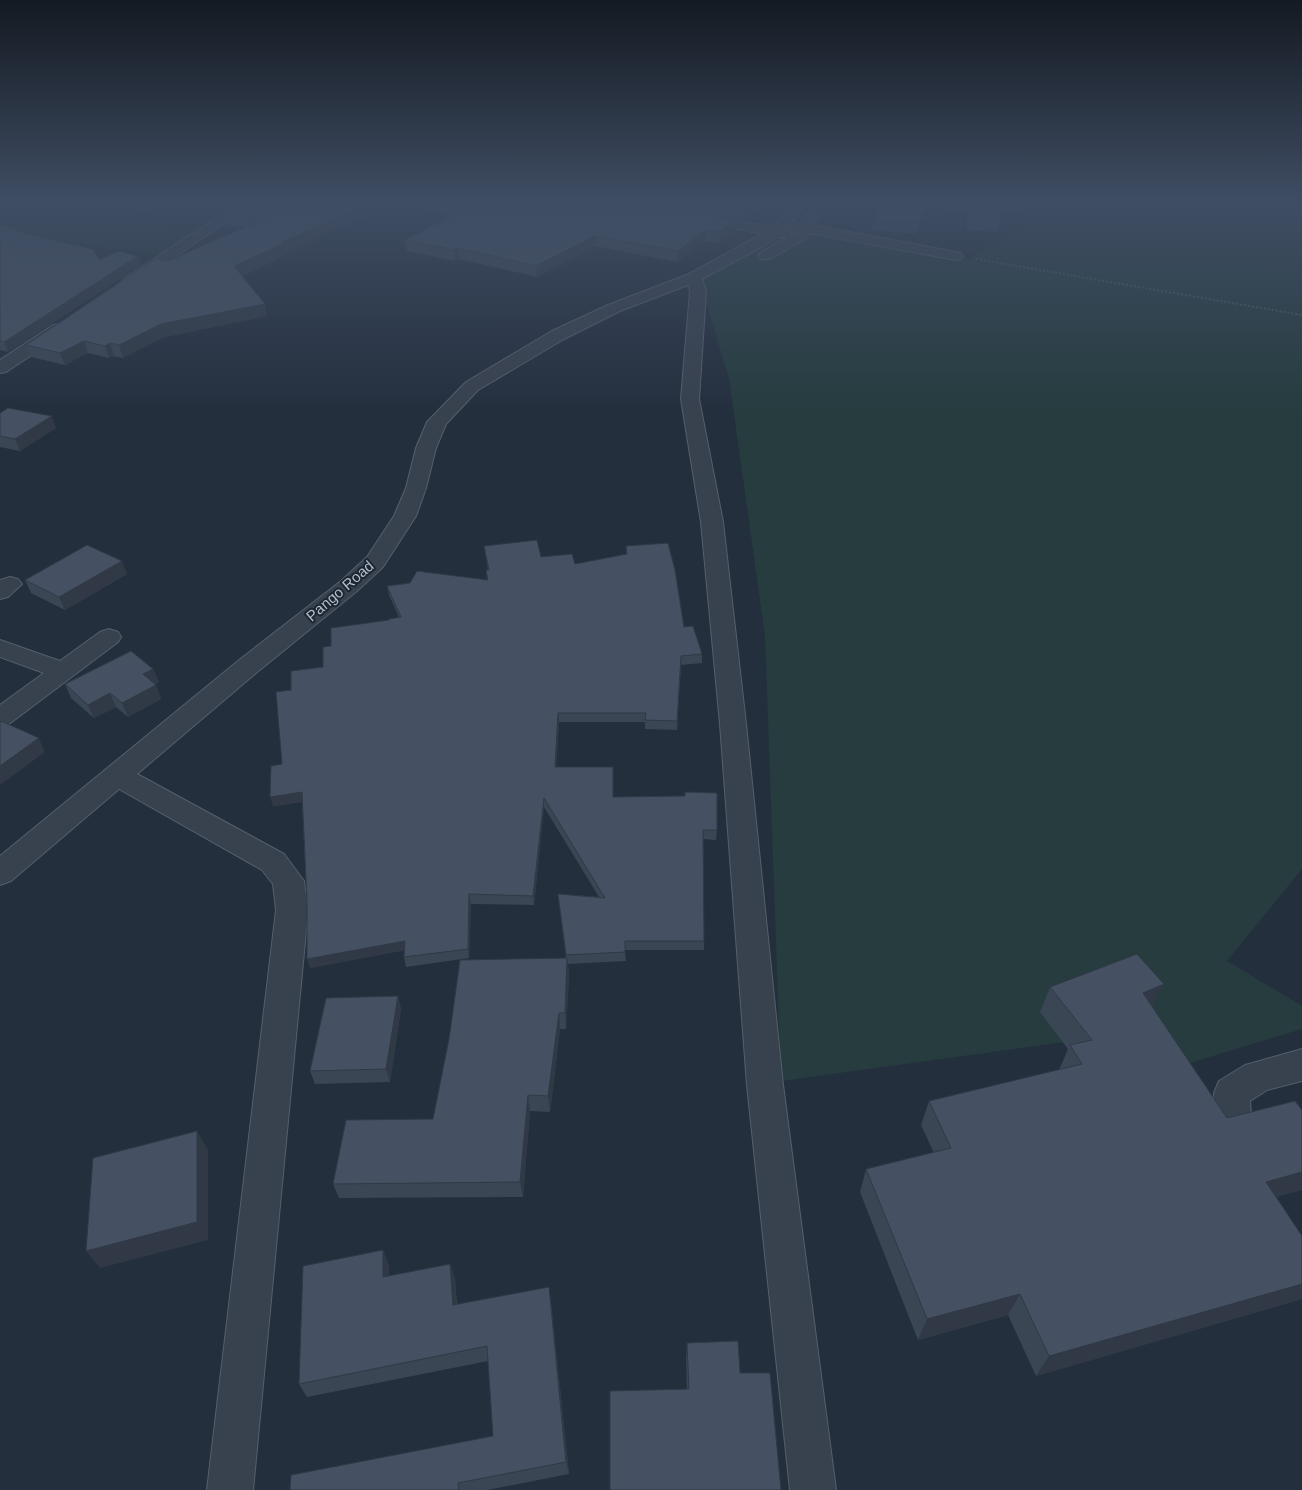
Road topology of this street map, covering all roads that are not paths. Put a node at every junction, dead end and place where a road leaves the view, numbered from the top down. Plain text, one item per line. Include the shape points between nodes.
1 (143, 273) edge
2 (713, 273) edge
3 (730, 273) edge
4 (696, 284) junction
5 (118, 289) edge
6 (70, 321) edge
7 (0, 368) edge
8 (109, 637) dead end
9 (0, 648) edge
10 (64, 671) junction
11 (0, 718) edge
12 (118, 776) junction
13 (0, 873) edge
14 (1302, 1065) edge
15 (1232, 1114) dead end
16 (230, 1490) edge
17 (813, 1490) edge

1 - 5 street
2 - 4 street, Pango Road
3 - 4 street, Pango Road
4 - 12 street, Pango Road via 678,298 640,298 606,312 472,386 437,422 405,516 375,562
4 - 17 street via 690,399 712,522 765,1085
6 - 7 street
8 - 10 street
9 - 10 street
10 - 11 street
12 - 13 street, Pango Road
12 - 16 street via 273,862 288,881 292,910
14 - 15 street via 1258,1076 1232,1093

